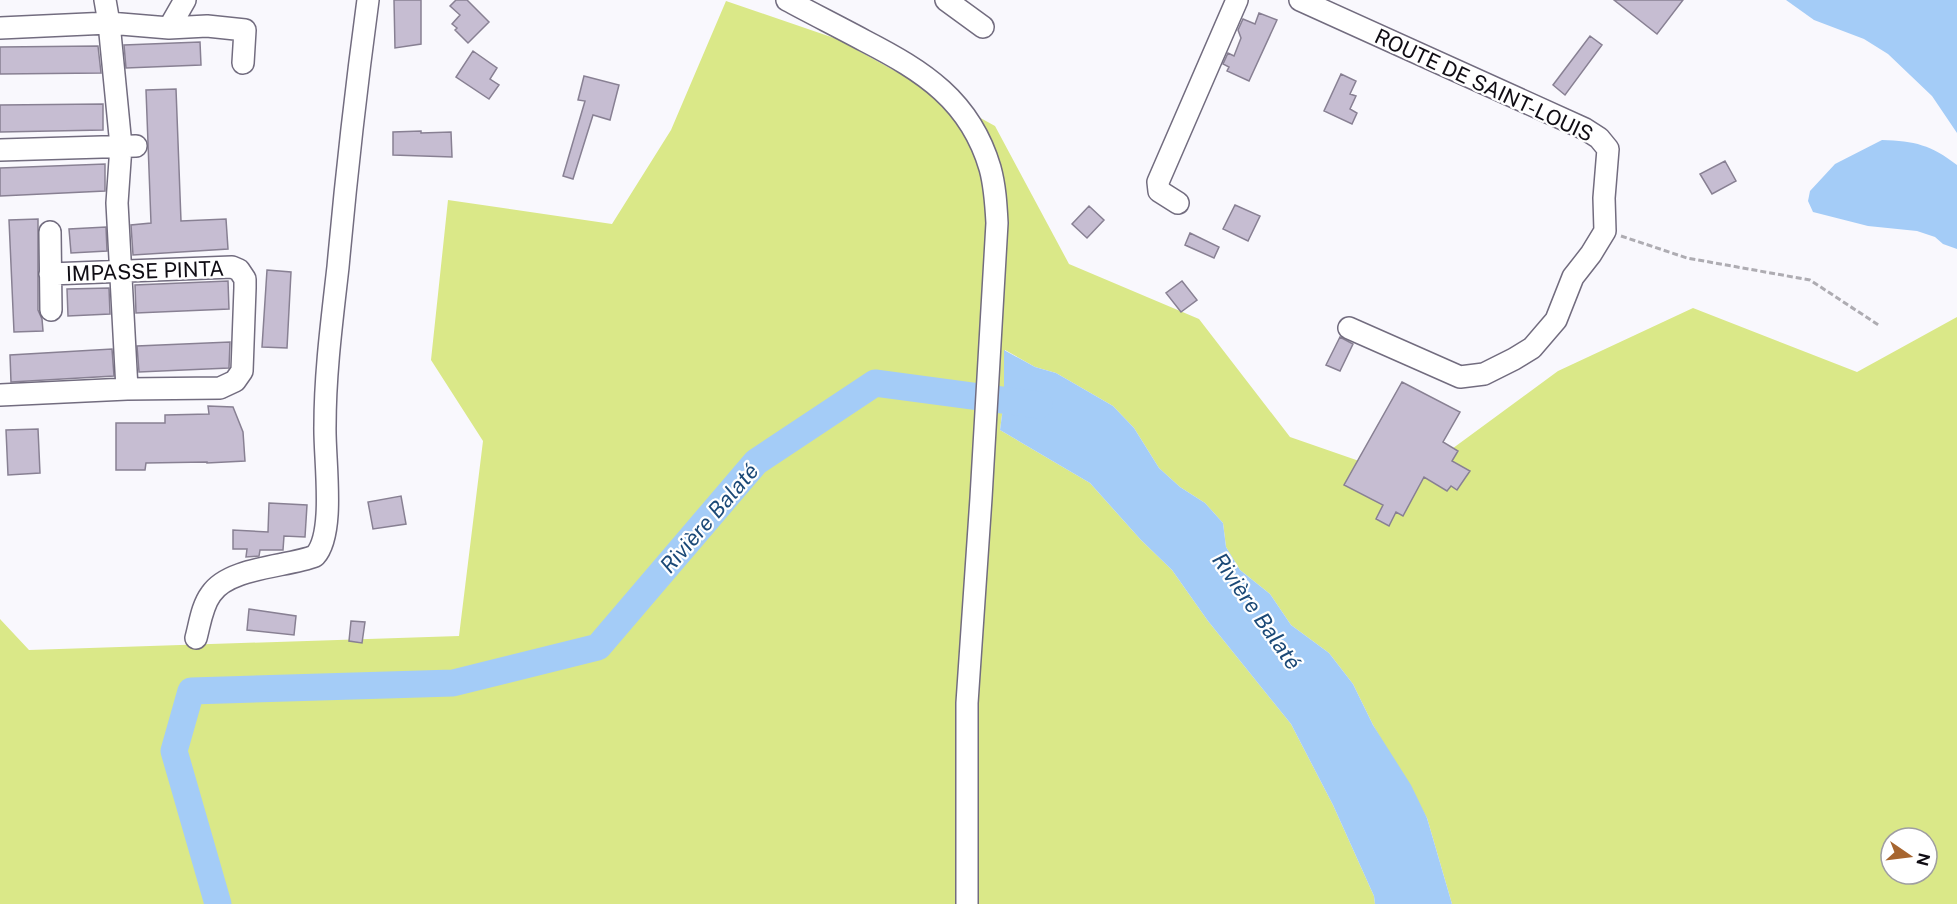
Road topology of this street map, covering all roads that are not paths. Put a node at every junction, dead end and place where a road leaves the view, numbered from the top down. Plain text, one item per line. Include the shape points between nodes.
1 (105, 0) edge
2 (185, 0) edge
3 (368, 0) edge
4 (787, 0) edge
5 (946, 0) edge
6 (1237, 0) edge
7 (1300, 0) edge
8 (109, 23) junction
9 (983, 27) dead end
10 (0, 28) edge
11 (169, 28) junction
12 (243, 63) dead end
13 (128, 146) junction
14 (0, 150) edge
15 (1178, 203) dead end
16 (50, 232) dead end
17 (120, 270) junction
18 (50, 274) junction
19 (51, 310) dead end
20 (1349, 328) dead end
21 (127, 389) junction
22 (2, 395) edge
23 (196, 638) dead end
24 (967, 904) edge

1 - 8 street
2 - 11 street
3 - 23 street via 353,111 326,398 325,535 315,555 220,584 205,604
4 - 24 street via 907,63 931,80 968,120 990,169 997,223 967,703
5 - 9 street
6 - 15 street via 1158,182 1159,190
7 - 20 street, ROUTE DE SAINT-LOUIS via 1585,129 1608,149 1605,231 1573,277 1556,320 1532,348 1494,371 1460,376
8 - 10 street
8 - 11 street
8 - 13 street
11 - 12 street via 207,26 244,30
13 - 14 street
13 - 17 street via 117,203
16 - 18 street, IMPASSE PINTA
17 - 18 street, IMPASSE PINTA
17 - 21 street
17 - 21 street, IMPASSE PINTA via 232,267 239,270 245,288 244,365 235,381 220,387
18 - 19 street, IMPASSE PINTA
21 - 22 street

